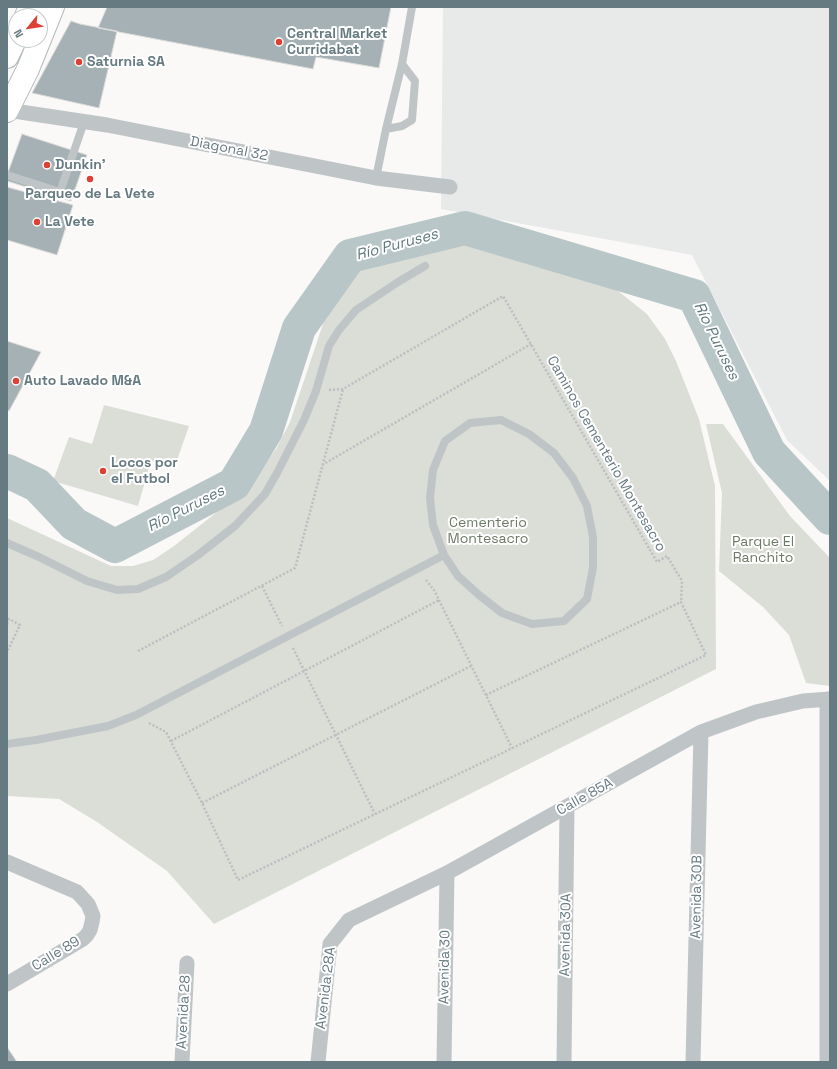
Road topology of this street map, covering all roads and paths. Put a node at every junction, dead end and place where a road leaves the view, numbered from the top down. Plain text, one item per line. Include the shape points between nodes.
1 (53, 7) edge
2 (412, 7) edge
3 (402, 64) junction
4 (7, 110) edge
5 (84, 122) junction
6 (386, 128) junction
7 (7, 175) edge
8 (376, 178) junction
9 (450, 187) dead end
10 (426, 266) dead end
11 (531, 344) junction
12 (322, 465) junction
13 (7, 543) edge
14 (444, 556) junction
15 (417, 569) junction
16 (262, 586) junction
17 (439, 600) junction
18 (681, 602) junction
19 (7, 624) edge
20 (287, 637) junction
21 (138, 651) dead end
22 (7, 652) edge
23 (471, 666) junction
24 (304, 671) junction
25 (486, 695) junction
26 (829, 699) edge
27 (136, 715) junction
28 (701, 732) junction
29 (336, 735) junction
30 (171, 741) junction
31 (7, 744) edge
32 (512, 748) junction
33 (202, 803) junction
34 (567, 807) junction
35 (375, 814) junction
36 (7, 862) edge
37 (447, 873) junction
38 (348, 920) joint
39 (187, 963) dead end
40 (7, 984) edge
41 (182, 1062) edge
42 (318, 1062) edge
43 (444, 1062) edge
44 (564, 1062) edge
45 (693, 1062) edge
46 (827, 1062) edge

1 - 4 highway via 28,69
2 - 3 lane
3 - 6 lane
3 - 6 lane via 415,81 412,120 402,126
4 - 5 street, Diagonal 32
5 - 7 lane via 60,192
5 - 8 street, Diagonal 32
6 - 8 lane
8 - 9 street, Diagonal 32
10 - 13 lane via 356,310 339,330 329,346 316,391 304,420 265,494 235,526 198,556 166,577 138,589 117,590 87,581
11 - 12 path
11 - 12 path, Caminos Cementerio Montesacro via 503,296 343,389
11 - 18 path, Caminos Cementerio Montesacro via 657,562 667,556 682,581
12 - 16 path, Caminos Cementerio Montesacro via 295,568
14 - 14 lane via 433,525 430,498 433,470 445,441 470,423 501,420 529,434 554,453 573,478 590,521 593,568 587,599 564,621 532,624 502,613 458,576
14 - 15 lane
15 - 17 path
15 - 20 lane
16 - 20 path
16 - 21 path, Caminos Cementerio Montesacro
17 - 23 path
17 - 24 path
18 - 25 path
18 - 32 path, Caminos Cementerio Montesacro via 706,655
19 - 22 path via 9,619 20,625
20 - 24 path
20 - 27 lane
23 - 25 path
23 - 29 path
24 - 29 path
24 - 30 path
25 - 32 path
26 - 28 street, Calle 85A via 803,701 756,712
26 - 46 street
27 - 30 path, Caminos Cementerio Montesacro via 166,732
27 - 31 lane via 108,726
28 - 34 street, Calle 85A
28 - 45 street, Avenida 30B
29 - 33 path
29 - 35 path
30 - 33 path, Caminos Cementerio Montesacro
32 - 35 path, Caminos Cementerio Montesacro
33 - 35 path, Caminos Cementerio Montesacro via 238,880
34 - 37 street, Calle 85A
34 - 44 street, Avenida 30A
36 - 40 street, Calle 89 via 77,892 88,904 93,916 90,930 83,939
37 - 38 street, Calle 85A
37 - 43 street, Avenida 30
38 - 42 street, Avenida 28A via 330,944
39 - 41 street, Avenida 28

